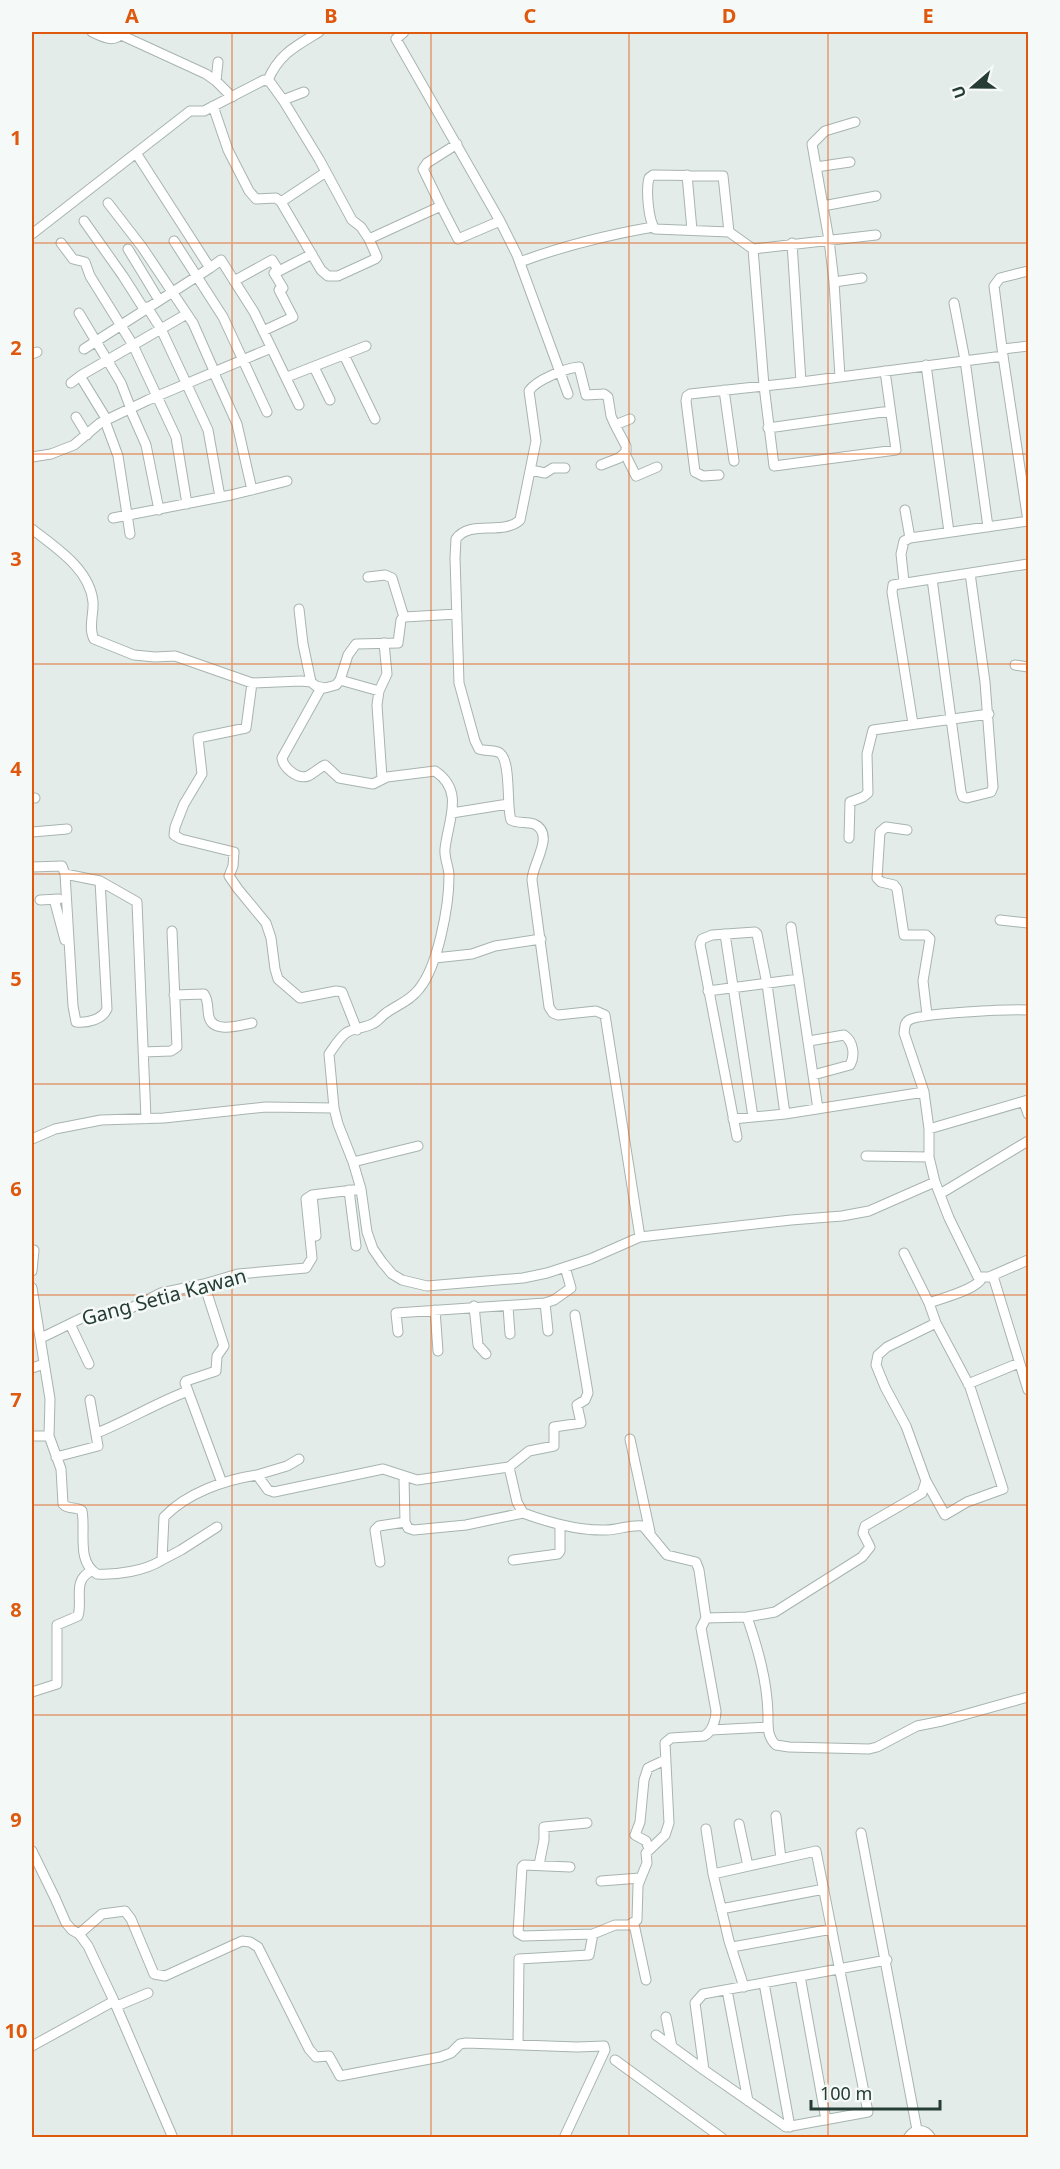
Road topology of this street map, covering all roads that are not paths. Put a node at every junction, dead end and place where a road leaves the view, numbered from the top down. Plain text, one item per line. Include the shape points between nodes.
1 (92, 32) edge
2 (320, 32) edge
3 (404, 32) edge
4 (122, 33) edge
5 (218, 62) dead end
6 (268, 80) junction
7 (216, 81) junction
8 (304, 92) dead end
9 (232, 97) junction
10 (282, 100) junction
11 (213, 106) junction
12 (855, 122) dead end
13 (457, 144) junction
14 (136, 153) junction
15 (850, 162) dead end
16 (816, 167) junction
17 (326, 172) junction
18 (687, 174) junction
19 (876, 196) dead end
20 (281, 201) junction
21 (108, 203) dead end
22 (441, 206) junction
23 (823, 206) junction
24 (84, 221) dead end
25 (501, 221) junction
26 (36, 224) edge
27 (653, 227) junction
28 (692, 230) junction
29 (729, 232) junction
30 (32, 234) edge
31 (876, 235) dead end
32 (369, 239) junction
33 (829, 240) junction
34 (174, 241) dead end
35 (61, 243) dead end
36 (792, 243) junction
37 (128, 249) dead end
38 (753, 249) junction
39 (312, 254) junction
40 (520, 262) junction
41 (210, 268) junction
42 (278, 269) junction
43 (1029, 271) edge
44 (196, 276) junction
45 (862, 278) dead end
46 (234, 281) junction
47 (834, 282) junction
48 (171, 292) junction
49 (159, 300) junction
50 (954, 303) dead end
51 (146, 308) junction
52 (79, 313) dead end
53 (185, 315) junction
54 (121, 325) junction
55 (161, 329) junction
56 (263, 331) junction
57 (96, 340) junction
58 (133, 345) junction
59 (366, 346) dead end
60 (1029, 346) edge
61 (272, 348) junction
62 (84, 349) dead end
63 (1003, 353) junction
64 (344, 355) junction
65 (107, 360) junction
66 (243, 360) junction
67 (964, 360) junction
68 (926, 365) junction
69 (314, 367) junction
70 (885, 371) junction
71 (559, 372) junction
72 (214, 373) junction
73 (80, 376) junction
74 (287, 377) junction
75 (840, 377) junction
76 (801, 382) junction
77 (72, 383) dead end
78 (187, 384) junction
79 (764, 386) junction
80 (724, 390) junction
81 (568, 394) dead end
82 (157, 397) junction
83 (330, 400) dead end
84 (299, 405) dead end
85 (131, 409) junction
86 (890, 411) junction
87 (267, 412) dead end
88 (76, 417) dead end
89 (375, 418) dead end
90 (630, 418) dead end
91 (106, 421) junction
92 (615, 425) junction
93 (768, 428) junction
94 (87, 435) junction
95 (1029, 443) edge
96 (1016, 444) junction
97 (625, 454) junction
98 (32, 457) edge
99 (734, 461) dead end
100 (601, 465) dead end
101 (657, 467) dead end
102 (565, 468) dead end
103 (531, 470) junction
104 (719, 475) dead end
105 (287, 481) dead end
106 (252, 490) junction
107 (220, 497) junction
108 (187, 504) junction
109 (159, 510) junction
110 (905, 510) dead end
111 (127, 517) junction
112 (1028, 517) edge
113 (113, 518) dead end
114 (988, 527) junction
115 (32, 529) edge
116 (949, 532) junction
117 (130, 534) dead end
118 (910, 538) junction
119 (1029, 564) edge
120 (970, 573) junction
121 (368, 577) dead end
122 (932, 579) junction
123 (904, 582) junction
124 (299, 609) dead end
125 (457, 614) junction
126 (404, 617) junction
127 (384, 643) junction
128 (1016, 664) dead end
129 (1029, 667) edge
130 (340, 680) junction
131 (311, 682) junction
132 (252, 683) junction
133 (321, 688) junction
134 (379, 691) junction
135 (988, 714) junction
136 (952, 718) junction
137 (913, 724) junction
138 (382, 778) junction
139 (508, 804) junction
140 (452, 813) junction
141 (68, 829) dead end
142 (907, 830) dead end
143 (32, 832) edge
144 (849, 837) dead end
145 (32, 867) edge
146 (65, 874) junction
147 (100, 881) junction
148 (66, 898) junction
149 (54, 899) junction
150 (40, 900) dead end
151 (1000, 920) dead end
152 (1029, 923) edge
153 (790, 927) dead end
154 (172, 931) dead end
155 (725, 934) junction
156 (541, 939) junction
157 (435, 958) junction
158 (70, 963) junction
159 (799, 979) junction
160 (767, 984) junction
161 (734, 988) junction
162 (708, 991) junction
163 (174, 995) junction
164 (1029, 1010) edge
165 (927, 1015) junction
166 (252, 1023) dead end
167 (357, 1030) junction
168 (809, 1041) junction
169 (143, 1052) junction
170 (813, 1075) junction
171 (924, 1092) junction
172 (1026, 1101) edge
173 (334, 1108) junction
174 (818, 1109) junction
175 (785, 1114) junction
176 (1029, 1114) edge
177 (753, 1117) junction
178 (146, 1119) junction
179 (733, 1119) junction
180 (929, 1129) junction
181 (737, 1137) dead end
182 (32, 1139) edge
183 (1029, 1141) edge
184 (418, 1146) dead end
185 (866, 1156) dead end
186 (929, 1157) junction
187 (353, 1162) junction
188 (936, 1182) junction
189 (361, 1189) junction
190 (349, 1190) junction
191 (940, 1194) junction
192 (312, 1195) junction
193 (640, 1237) junction
194 (356, 1246) dead end
195 (34, 1250) dead end
196 (317, 1250) dead end
197 (904, 1253) dead end
198 (1029, 1260) edge
199 (565, 1267) junction
200 (32, 1272) edge
201 (993, 1276) junction
202 (982, 1278) junction
203 (204, 1284) junction
204 (32, 1288) edge
205 (545, 1303) junction
206 (929, 1303) junction
207 (474, 1306) junction
208 (508, 1307) junction
209 (435, 1310) junction
210 (574, 1315) dead end
211 (936, 1323) junction
212 (70, 1324) junction
213 (35, 1325) edge
214 (548, 1331) dead end
215 (398, 1332) dead end
216 (510, 1334) dead end
217 (41, 1338) junction
218 (438, 1351) dead end
219 (486, 1354) dead end
220 (44, 1364) junction
221 (1019, 1364) junction
222 (89, 1365) dead end
223 (32, 1368) edge
224 (968, 1384) junction
225 (188, 1390) junction
226 (1029, 1390) edge
227 (90, 1400) dead end
228 (97, 1433) junction
229 (32, 1436) edge
230 (50, 1436) junction
231 (630, 1439) dead end
232 (56, 1457) junction
233 (299, 1459) dead end
234 (509, 1467) junction
235 (257, 1475) junction
236 (404, 1477) junction
237 (926, 1481) junction
238 (222, 1483) junction
239 (523, 1513) junction
240 (405, 1522) junction
241 (560, 1525) junction
242 (217, 1527) dead end
243 (651, 1534) junction
244 (162, 1560) junction
245 (513, 1560) dead end
246 (380, 1562) dead end
247 (91, 1571) junction
248 (747, 1617) junction
249 (706, 1618) junction
250 (32, 1692) edge
251 (1029, 1696) edge
252 (768, 1727) junction
253 (711, 1730) junction
254 (665, 1760) junction
255 (776, 1816) dead end
256 (586, 1823) dead end
257 (739, 1824) dead end
258 (706, 1829) dead end
259 (861, 1833) dead end
260 (649, 1849) junction
261 (32, 1851) edge
262 (781, 1859) junction
263 (539, 1866) junction
264 (748, 1866) junction
265 (570, 1867) dead end
266 (713, 1874) junction
267 (640, 1878) junction
268 (601, 1881) dead end
269 (824, 1889) junction
270 (722, 1909) junction
271 (634, 1924) junction
272 (832, 1929) junction
273 (79, 1934) junction
274 (593, 1934) junction
275 (732, 1947) junction
276 (887, 1960) junction
277 (841, 1969) junction
278 (800, 1976) junction
279 (646, 1980) dead end
280 (764, 1983) junction
281 (744, 1987) junction
282 (727, 1990) junction
283 (148, 1994) dead end
284 (116, 2003) junction
285 (666, 2017) dead end
286 (656, 2035) dead end
287 (518, 2044) junction
288 (32, 2046) edge
289 (672, 2047) junction
290 (615, 2060) dead end
291 (704, 2070) junction
292 (748, 2101) junction
293 (826, 2120) junction
294 (790, 2127) junction
295 (917, 2130) junction
296 (172, 2138) edge
297 (564, 2138) edge
298 (722, 2138) edge
299 (908, 2138) edge
300 (931, 2138) edge

1 - 4 street via 112,39
2 - 6 street via 274,64
3 - 13 street via 396,39
4 - 7 street
5 - 7 street
6 - 9 street
6 - 10 street
7 - 9 street
8 - 10 street
9 - 11 street
10 - 17 street
11 - 14 street via 202,112 190,111
11 - 20 street via 228,150 253,196
12 - 16 street via 825,131 812,144
13 - 22 street via 423,169
13 - 25 street
14 - 26 street
14 - 41 street
15 - 16 street
16 - 23 street
17 - 20 street
17 - 32 street via 352,220
18 - 27 street via 649,178
18 - 28 street
18 - 29 street via 725,178
19 - 23 street
20 - 39 street
21 - 48 street
22 - 25 street via 458,239
22 - 32 street
23 - 33 street
24 - 51 street
25 - 40 street
26 - 30 street
27 - 28 street
27 - 40 street via 576,244
28 - 29 street
29 - 38 street
31 - 33 street
32 - 39 street via 377,257 338,276 328,276
33 - 36 street
33 - 47 street
34 - 44 street
35 - 54 street via 73,259 85,262
36 - 38 street
36 - 76 street
37 - 49 street
38 - 79 street
39 - 42 street
40 - 71 street
41 - 44 street
41 - 46 street via 221,260
42 - 46 street via 272,260
42 - 56 street via 274,273 283,288 279,290 293,317
43 - 63 street via 1000,278 995,284
44 - 48 street
44 - 66 street via 223,317
45 - 47 street
46 - 56 street
47 - 75 street
48 - 49 street
48 - 53 street
49 - 51 street
50 - 67 street
51 - 54 street
51 - 55 street
52 - 57 street
53 - 55 street
53 - 72 street via 193,324
54 - 57 street
54 - 58 street
55 - 58 street
55 - 78 street
56 - 61 street
57 - 62 street
57 - 65 street
58 - 65 street
58 - 82 street
59 - 64 street
60 - 63 street
61 - 66 street
61 - 74 street
63 - 67 street
63 - 96 street
64 - 69 street
64 - 89 street
65 - 73 street
65 - 85 street
66 - 72 street
66 - 87 street
67 - 68 street
67 - 114 street
68 - 70 street
68 - 116 street
69 - 74 street
69 - 83 street
70 - 75 street
70 - 86 street
71 - 81 street
71 - 92 street via 579,367 586,395 606,394
71 - 103 street via 529,391 536,441
72 - 78 street
72 - 106 street via 237,424
73 - 77 street
73 - 91 street
74 - 84 street
75 - 76 street
76 - 79 street
78 - 82 street
78 - 107 street via 208,430
79 - 80 street
79 - 93 street
80 - 99 street
80 - 104 street via 690,394 686,401 695,472
82 - 85 street
82 - 108 street via 176,437
85 - 91 street
85 - 109 street via 146,445
86 - 93 street
86 - 93 street via 896,450 774,466
88 - 94 street
90 - 92 street
91 - 94 street
91 - 111 street via 118,456
92 - 97 street via 626,446
94 - 98 street via 67,448
95 - 96 street
96 - 112 street
97 - 100 street
97 - 101 street via 636,476
102 - 103 street via 545,473
103 - 125 street via 520,520 510,526 464,531 456,539
105 - 106 street
106 - 107 street
107 - 108 street
108 - 109 street
109 - 111 street
110 - 118 street
111 - 113 street
111 - 117 street
112 - 114 street
114 - 116 street
115 - 132 street via 78,567 88,582 94,639 134,655 175,656
116 - 118 street
118 - 123 street via 904,541 901,554
119 - 120 street
120 - 122 street
120 - 135 street
121 - 126 street via 390,577
122 - 123 street
122 - 136 street
123 - 137 street via 893,585 892,592
124 - 131 street
125 - 126 street
125 - 139 street via 459,683 479,749 503,755
126 - 127 street via 400,620 399,642
127 - 130 street via 355,645
127 - 134 street via 387,674
128 - 129 street
130 - 133 street via 333,687
130 - 134 street
131 - 132 street
131 - 133 street
132 - 167 street via 246,728 198,738 202,774 184,804 174,835 234,852 229,876 266,923 278,979 300,998 342,992
133 - 138 street via 282,758 283,764 300,776 324,765 339,778 373,784
134 - 138 street
135 - 136 street
135 - 136 street via 993,790 967,798 961,792
136 - 137 street
137 - 144 street via 873,730 867,754 868,793 850,802
138 - 140 street via 436,771 451,787
139 - 140 street
139 - 156 street via 512,822 534,824 543,834 532,874
140 - 157 street via 445,851 449,880
141 - 143 street
142 - 165 street via 886,827 880,832 877,878 897,889 904,935 926,935 930,939 923,981
145 - 146 street via 62,866
146 - 147 street
146 - 148 street
147 - 158 street via 107,1009 101,1017 76,1022
147 - 169 street via 136,903
148 - 149 street
148 - 158 street
149 - 150 street
149 - 158 street
151 - 152 street
153 - 159 street
154 - 163 street
155 - 160 street via 757,933
155 - 161 street
155 - 162 street via 700,940
156 - 157 street
156 - 193 street via 550,1011 558,1015 596,1011 605,1015
157 - 167 street via 420,989 374,1023
159 - 160 street
159 - 168 street
160 - 161 street
160 - 175 street
161 - 162 street
161 - 177 street
162 - 179 street
163 - 166 street via 204,994 215,1025
163 - 169 street via 177,1047 171,1051
164 - 165 street
165 - 171 street via 909,1020 904,1033
167 - 173 street via 347,1032 329,1054
168 - 170 street
168 - 170 street via 844,1035 852,1048 853,1060 848,1068
169 - 178 street
170 - 174 street
171 - 174 street
171 - 180 street
172 - 176 street
172 - 180 street
173 - 178 street via 266,1107
173 - 187 street
174 - 175 street
175 - 177 street
177 - 179 street
178 - 182 street via 76,1123
179 - 181 street
180 - 186 street
183 - 191 street
184 - 187 street
185 - 186 street
186 - 188 street
187 - 189 street
188 - 191 street
188 - 193 street via 869,1211
189 - 190 street
189 - 199 street via 367,1232 374,1249 392,1274 402,1280 427,1286 523,1278
190 - 192 street
190 - 194 street
191 - 202 street via 978,1277
192 - 196 street
192 - 203 street, Gang Setia Kawan via 305,1201 312,1258 306,1268 238,1274
193 - 199 street
195 - 200 street
197 - 206 street
198 - 201 street
199 - 205 street via 570,1289
201 - 202 street
201 - 221 street
202 - 206 street via 973,1287
203 - 212 street, Gang Setia Kawan via 162,1293 127,1310 97,1314
203 - 225 street via 224,1346 217,1356 216,1371 186,1381
204 - 213 street
205 - 208 street
205 - 214 street
206 - 211 street
207 - 208 street
207 - 209 street
207 - 219 street via 478,1345
208 - 216 street
209 - 215 street via 396,1313
209 - 218 street
210 - 234 street via 588,1393 577,1405 581,1423 554,1427 554,1446 530,1451
211 - 224 street
211 - 237 street via 887,1347 878,1354 876,1365 906,1426
212 - 217 street, Gang Setia Kawan
212 - 222 street
213 - 217 street
217 - 220 street
220 - 223 street
220 - 230 street via 50,1399
221 - 224 street
221 - 226 street
224 - 237 street via 1003,1489 945,1515
225 - 228 street
225 - 238 street
227 - 228 street
228 - 232 street via 97,1448
229 - 230 street
230 - 232 street
231 - 243 street
232 - 247 street via 63,1504 82,1511 84,1550
233 - 235 street
234 - 236 street via 417,1480
234 - 239 street
235 - 236 street via 274,1492 383,1469
235 - 238 street
236 - 240 street
237 - 248 street via 922,1493 865,1526 869,1549 861,1557 775,1612
238 - 244 street via 164,1517
239 - 240 street via 425,1530 410,1530
239 - 241 street
240 - 246 street via 376,1528
241 - 243 street via 608,1530 640,1525
241 - 245 street via 558,1554
242 - 244 street
243 - 249 street via 670,1557 696,1562
244 - 247 street via 152,1566 105,1575
247 - 250 street via 80,1582 79,1614 57,1625 57,1684
248 - 249 street
248 - 252 street via 763,1667
249 - 253 street via 701,1628 716,1711
251 - 252 street via 917,1726 869,1749 780,1746 770,1739
252 - 253 street
253 - 254 street via 704,1736 668,1739
254 - 260 street via 667,1831
254 - 260 street via 648,1768 644,1780 635,1835 646,1841
255 - 262 street
256 - 263 street via 545,1827
257 - 264 street
258 - 266 street
259 - 276 street
260 - 267 street
261 - 273 street via 66,1923
262 - 264 street
262 - 269 street via 816,1851
263 - 265 street
263 - 274 street via 524,1865 521,1869 518,1932 523,1936
264 - 266 street
266 - 270 street
267 - 268 street
267 - 271 street via 638,1919
269 - 270 street
269 - 272 street
270 - 275 street
271 - 274 street via 617,1924
271 - 279 street
272 - 275 street
272 - 277 street
273 - 284 street
273 - 287 street via 102,1914 125,1911 158,1976 243,1941 250,1942 258,1947 309,2049 316,2057 329,2056 340,2076 452,2053 460,2044
274 - 287 street via 589,1955 519,1959
275 - 281 street
276 - 277 street
276 - 295 street
277 - 278 street
277 - 293 street via 868,2112
278 - 280 street
278 - 293 street
280 - 281 street
280 - 294 street
281 - 282 street
282 - 291 street via 703,1994 695,2003
282 - 292 street
283 - 284 street
284 - 288 street
284 - 296 street
285 - 289 street
286 - 289 street
287 - 297 street via 605,2048
289 - 291 street
290 - 298 street
291 - 292 street
292 - 294 street
293 - 294 street
295 - 299 street
295 - 300 street

